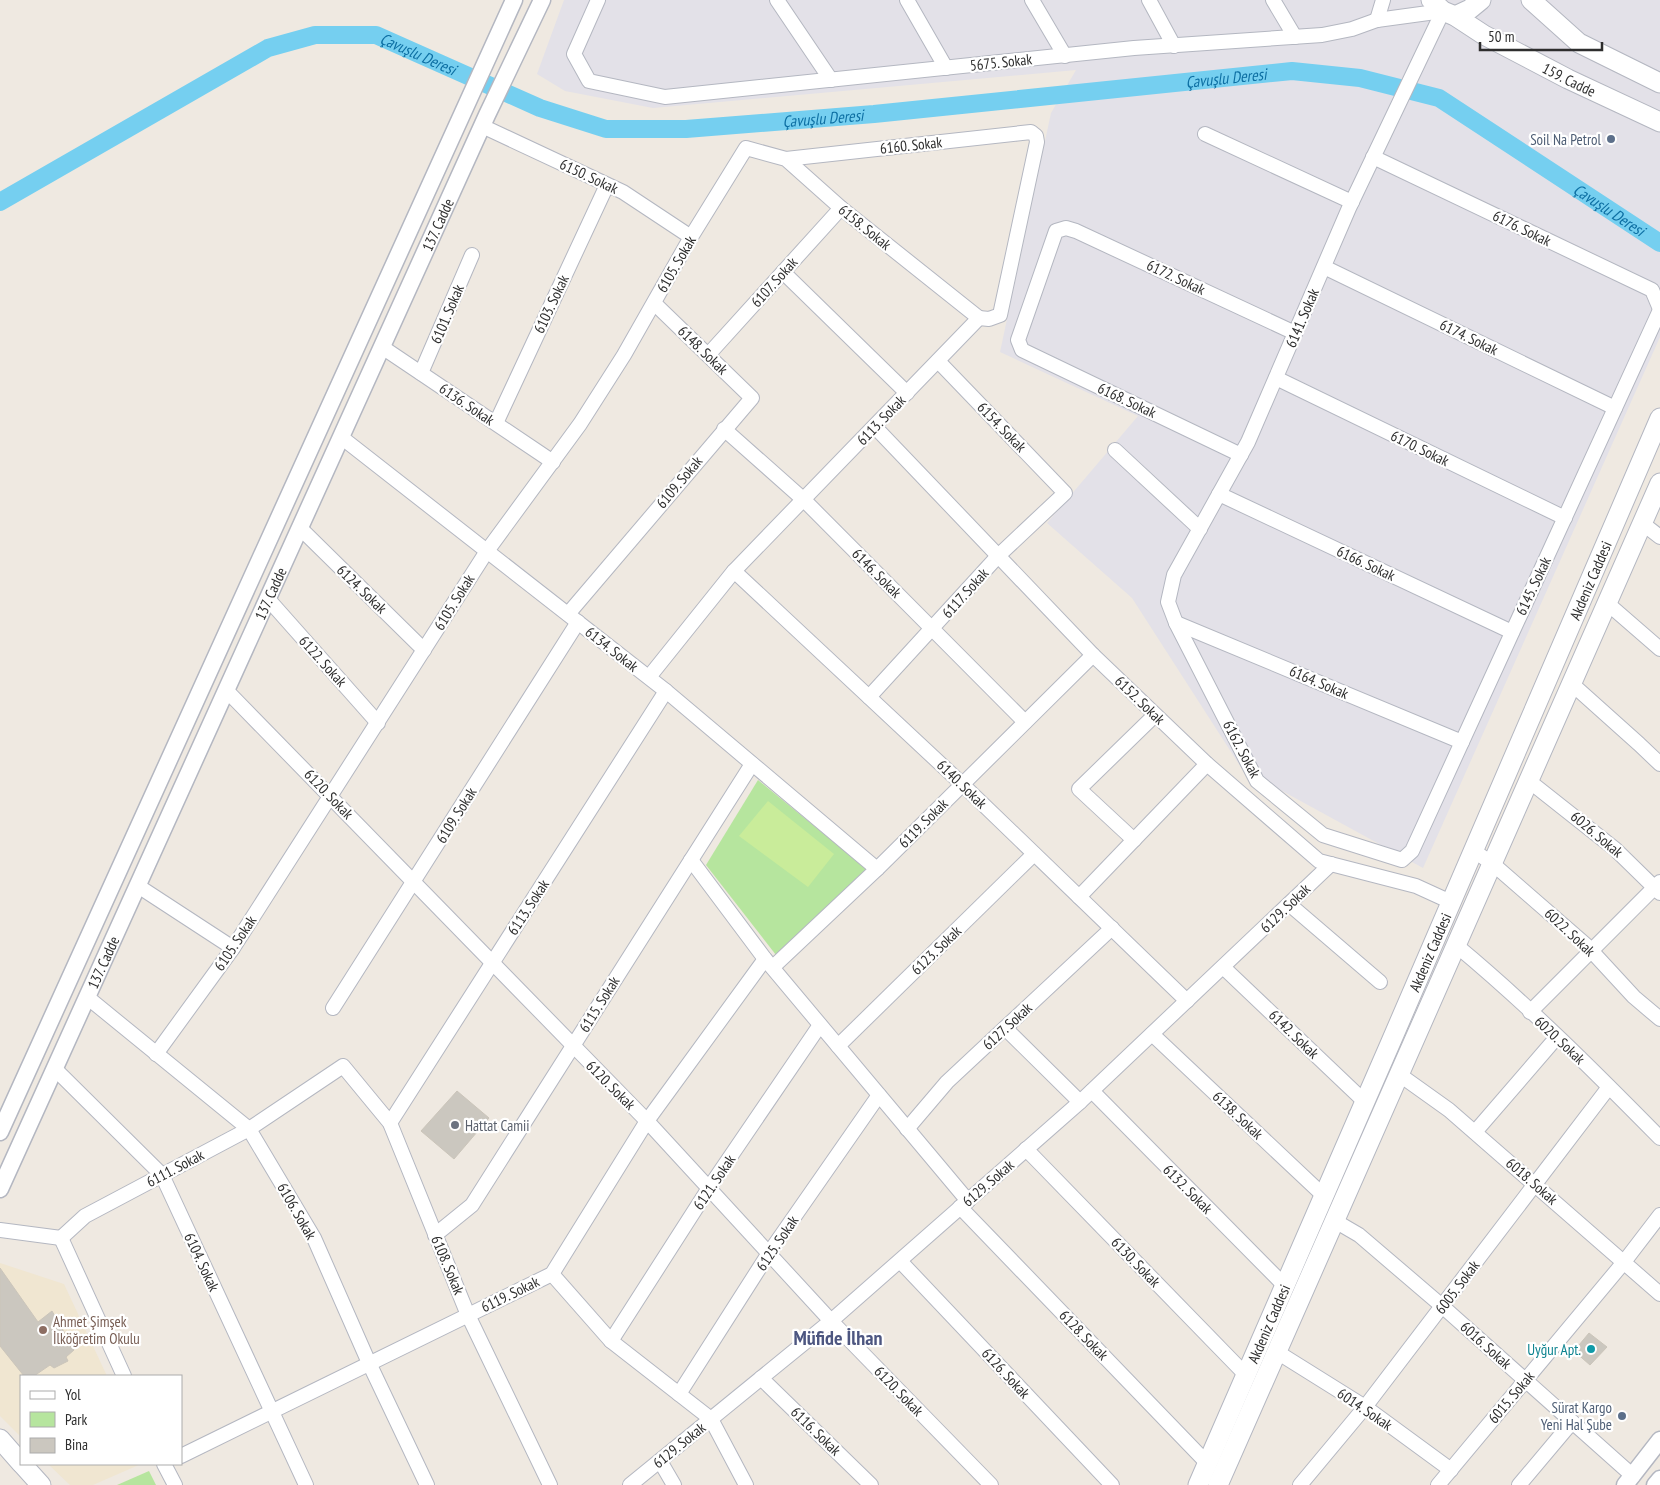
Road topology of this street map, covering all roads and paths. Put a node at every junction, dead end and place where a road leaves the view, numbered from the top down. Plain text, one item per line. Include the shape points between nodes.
1 (514, 0) edge
2 (542, 0) edge
3 (598, 0) edge
4 (777, 0) edge
5 (907, 0) edge
6 (1032, 0) edge
7 (1149, 0) edge
8 (1273, 0) edge
9 (1383, 0) edge
10 (1481, 0) edge
11 (1531, 0) edge
12 (1443, 9) edge
13 (1377, 20) junction
14 (1295, 37) junction
15 (1174, 46) junction
16 (1065, 56) junction
17 (946, 68) junction
18 (831, 80) junction
19 (1660, 83) edge
20 (484, 120) junction
21 (1660, 122) edge
22 (1205, 134) dead end
23 (746, 148) joint
24 (1374, 157) junction
25 (786, 159) junction
26 (607, 185) junction
27 (1352, 202) junction
28 (841, 208) junction
29 (690, 237) junction
30 (472, 255) dead end
31 (1324, 267) junction
32 (783, 272) junction
33 (654, 303) junction
34 (1660, 309) edge
35 (979, 318) junction
36 (1295, 333) junction
37 (1018, 340) joint
38 (382, 347) junction
39 (708, 355) junction
40 (938, 361) junction
41 (421, 373) junction
42 (1276, 378) junction
43 (907, 393) junction
44 (752, 398) joint
45 (1615, 408) junction
46 (1660, 418) edge
47 (496, 424) junction
48 (875, 427) junction
49 (724, 429) junction
50 (341, 437) junction
51 (1116, 450) dead end
52 (1241, 455) junction
53 (552, 462) junction
54 (1660, 483) edge
55 (1065, 493) joint
56 (1219, 494) junction
57 (804, 500) junction
58 (1564, 518) junction
59 (1642, 523) junction
60 (300, 528) junction
61 (1200, 529) junction
62 (1660, 537) edge
63 (487, 551) junction
64 (998, 556) junction
65 (734, 571) junction
66 (268, 599) junction
67 (1607, 603) junction
68 (573, 618) junction
69 (1176, 623) junction
70 (932, 628) junction
71 (1512, 632) junction
72 (1660, 649) edge
73 (424, 650) junction
74 (1092, 655) junction
75 (649, 677) junction
76 (1572, 684) junction
77 (226, 690) junction
78 (666, 691) junction
79 (869, 697) junction
80 (1155, 714) junction
81 (1025, 722) junction
82 (378, 723) junction
83 (1462, 742) junction
84 (752, 764) junction
85 (1207, 764) junction
86 (1660, 764) edge
87 (1529, 781) junction
88 (962, 784) junction
89 (331, 796) junction
90 (1134, 840) junction
91 (1474, 851) junction
92 (1034, 854) junction
93 (691, 860) junction
94 (1402, 860) joint
95 (1331, 864) junction
96 (1493, 864) junction
97 (877, 869) junction
98 (414, 882) junction
99 (138, 886) junction
100 (1658, 887) edge
101 (1079, 897) junction
102 (1451, 902) junction
103 (1290, 904) junction
104 (1112, 928) junction
105 (1457, 946) junction
106 (233, 948) junction
107 (1591, 950) junction
108 (492, 963) junction
109 (769, 963) junction
110 (1223, 967) junction
111 (1380, 982) dead end
112 (87, 998) junction
113 (1187, 1001) junction
114 (333, 1008) dead end
115 (1530, 1012) junction
116 (1660, 1019) edge
117 (820, 1025) junction
118 (1005, 1028) junction
119 (1152, 1034) junction
120 (1557, 1037) junction
121 (573, 1046) junction
122 (838, 1046) junction
123 (156, 1054) junction
124 (343, 1066) joint
125 (55, 1069) junction
126 (1400, 1075) junction
127 (1610, 1087) junction
128 (1092, 1091) junction
129 (879, 1095) junction
130 (1080, 1102) junction
131 (1365, 1102) junction
132 (647, 1121) junction
133 (390, 1123) junction
134 (907, 1128) junction
135 (249, 1129) junction
136 (0, 1132) edge
137 (1475, 1132) junction
138 (1660, 1138) edge
139 (1026, 1149) junction
140 (162, 1175) junction
141 (1536, 1184) junction
142 (709, 1188) junction
143 (0, 1189) edge
144 (1324, 1196) junction
145 (964, 1204) junction
146 (1660, 1216) edge
147 (1335, 1220) junction
148 (0, 1230) edge
149 (435, 1235) junction
150 (61, 1238) junction
151 (769, 1253) junction
152 (900, 1261) junction
153 (1624, 1262) junction
154 (552, 1274) junction
155 (1285, 1286) junction
156 (1660, 1294) edge
157 (1442, 1306) junction
158 (468, 1315) junction
159 (831, 1321) junction
160 (611, 1341) junction
161 (1278, 1352) junction
162 (369, 1363) junction
163 (124, 1375) edge
164 (1246, 1375) junction
165 (761, 1378) junction
166 (1525, 1380) junction
167 (678, 1394) junction
168 (1365, 1407) junction
169 (271, 1412) junction
170 (711, 1419) junction
171 (1572, 1422) junction
172 (0, 1440) edge
173 (1660, 1440) edge
174 (182, 1456) edge
175 (20, 1461) edge
176 (660, 1461) junction
177 (1207, 1463) junction
178 (24, 1465) edge
179 (165, 1465) edge
180 (1451, 1470) junction
181 (1660, 1479) edge
182 (1629, 1480) edge
183 (41, 1485) edge
184 (175, 1485) edge
185 (306, 1485) edge
186 (427, 1485) edge
187 (550, 1485) edge
188 (630, 1485) edge
189 (674, 1485) edge
190 (746, 1485) edge
191 (871, 1485) edge
192 (991, 1485) edge
193 (1112, 1485) edge
194 (1198, 1485) edge
195 (1218, 1485) edge
196 (1300, 1485) edge
197 (1438, 1485) edge
198 (1519, 1485) edge
199 (1655, 1485) edge

1 - 136 street, 137. Cadde
2 - 20 street, 137. Cadde
3 - 18 street, 5675. Sokak via 574,54 590,81 665,97
4 - 18 street
5 - 17 street
6 - 16 street
7 - 15 street
8 - 14 street
9 - 13 street
10 - 12 main road via 1470,9
11 - 19 main road via 1579,43
12 - 13 street, 5675. Sokak
12 - 21 main road, 159. Cadde via 1484,35 1568,79
12 - 24 street, 6141. Sokak
13 - 14 street, 5675. Sokak via 1352,29
14 - 15 street, 5675. Sokak
15 - 16 street, 5675. Sokak
16 - 17 street, 5675. Sokak
17 - 18 street, 5675. Sokak
20 - 26 street, 6150. Sokak
20 - 38 street, 137. Cadde
22 - 27 street
23 - 25 street, 6158. Sokak
23 - 29 street, 6105. Sokak
24 - 27 street, 6141. Sokak
24 - 34 street, 6176. Sokak via 1652,290
25 - 28 street, 6158. Sokak
25 - 35 street, 6160. Sokak via 1031,132 1036,136 1000,315
26 - 29 street, 6150. Sokak via 623,192
26 - 47 street, 6103. Sokak
27 - 31 street, 6141. Sokak
28 - 32 street, 6107. Sokak
28 - 35 street, 6158. Sokak
29 - 33 street, 6105. Sokak
30 - 41 street, 6101. Sokak
31 - 36 street, 6141. Sokak
31 - 45 street, 6174. Sokak
32 - 39 street, 6107. Sokak
32 - 43 street
33 - 39 street, 6148. Sokak
33 - 53 street, 6105. Sokak via 580,424
34 - 45 street, 6145. Sokak
35 - 40 street, 6113. Sokak
36 - 37 street, 6172. Sokak via 1066,228 1056,231
36 - 42 street, 6141. Sokak
37 - 52 street, 6168. Sokak via 1022,350
38 - 41 street, 6136. Sokak
38 - 50 street, 137. Cadde
39 - 44 street, 6148. Sokak
40 - 43 street, 6113. Sokak
40 - 55 street, 6154. Sokak
41 - 47 street, 6136. Sokak
42 - 52 street, 6141. Sokak
42 - 58 street, 6170. Sokak
43 - 48 street, 6113. Sokak
44 - 49 street, 6109. Sokak
45 - 58 street, 6145. Sokak
46 - 91 main road, Akdeniz Caddesi
47 - 53 street, 6136. Sokak
48 - 57 street, 6113. Sokak
48 - 64 street, 6152. Sokak
49 - 57 street, 6146. Sokak
49 - 68 street, 6109. Sokak
50 - 60 street, 137. Cadde
50 - 63 street, 6134. Sokak
51 - 61 street
52 - 56 street, 6141. Sokak
53 - 63 street, 6105. Sokak
54 - 59 main road, Akdeniz Caddesi
55 - 64 street, 6117. Sokak
56 - 61 street, 6141. Sokak
56 - 71 street, 6166. Sokak
57 - 65 street, 6113. Sokak
57 - 70 street, 6146. Sokak
58 - 71 street, 6145. Sokak
59 - 62 street
59 - 67 main road, Akdeniz Caddesi
60 - 66 street, 137. Cadde
60 - 73 street, 6124. Sokak
61 - 69 street, 6141. Sokak via 1174,575 1168,602
63 - 68 street, 6134. Sokak
63 - 73 street, 6105. Sokak
64 - 70 street, 6117. Sokak
64 - 74 street, 6152. Sokak
65 - 75 street, 6113. Sokak
65 - 79 street, 6140. Sokak
66 - 77 street, 137. Cadde
66 - 82 street, 6122. Sokak
67 - 72 street
67 - 76 main road, Akdeniz Caddesi
68 - 75 street, 6134. Sokak
68 - 98 street, 6109. Sokak
69 - 83 street, 6164. Sokak
69 - 94 street, 6162. Sokak via 1257,781 1323,835
70 - 79 street, 6117. Sokak
70 - 81 street, 6146. Sokak
71 - 83 street, 6145. Sokak
73 - 82 street, 6105. Sokak
74 - 80 street, 6152. Sokak
74 - 81 street, 6119. Sokak
75 - 78 street, 6134. Sokak
76 - 86 street
76 - 87 main road, Akdeniz Caddesi
77 - 89 street, 6120. Sokak
77 - 99 street, 137. Cadde
78 - 84 street, 6134. Sokak
78 - 108 street, 6113. Sokak
79 - 88 street, 6140. Sokak
80 - 85 street, 6152. Sokak
80 - 90 street via 1079,789
81 - 88 street, 6119. Sokak
82 - 89 street, 6105. Sokak
83 - 94 street, 6145. Sokak via 1412,851
84 - 93 street, 6115. Sokak
84 - 97 street, 6134. Sokak
85 - 90 street
85 - 95 street, 6152. Sokak via 1318,861
87 - 96 main road, Akdeniz Caddesi
87 - 100 street, 6026. Sokak
88 - 92 street, 6140. Sokak
88 - 97 street, 6119. Sokak
89 - 98 street, 6120. Sokak
89 - 106 street, 6105. Sokak
90 - 101 street
91 - 96 street, 6022. Sokak
91 - 102 main road, Akdeniz Caddesi
92 - 101 street, 6140. Sokak
92 - 122 street, 6123. Sokak
93 - 109 street, 6128. Sokak
93 - 121 street, 6115. Sokak
95 - 102 street, 6152. Sokak via 1416,886
95 - 103 street, 6129. Sokak
96 - 105 main road, Akdeniz Caddesi
96 - 107 street, 6022. Sokak
97 - 109 street, 6119. Sokak
98 - 108 street, 6120. Sokak
98 - 114 street, 6109. Sokak
99 - 106 street
99 - 112 street, 137. Cadde
100 - 107 street
101 - 104 street, 6140. Sokak
102 - 131 main road, Akdeniz Caddesi
103 - 110 street, 6129. Sokak
103 - 111 street
104 - 113 street, 6140. Sokak
104 - 118 street, 6127. Sokak
105 - 115 street, 6020. Sokak
105 - 126 main road, Akdeniz Caddesi
106 - 123 street, 6105. Sokak
107 - 115 street
107 - 116 street, 6022. Sokak via 1634,997
108 - 121 street, 6120. Sokak
108 - 133 street, 6113. Sokak
109 - 117 street, 6128. Sokak
109 - 132 street, 6119. Sokak
110 - 113 street, 6129. Sokak
110 - 131 street, 6142. Sokak
112 - 123 street, 6106. Sokak
112 - 125 street, 137. Cadde
113 - 119 street, 6129. Sokak
115 - 120 street, 6020. Sokak
117 - 122 street, 6128. Sokak
117 - 142 street, 6121. Sokak
118 - 130 street
118 - 134 street, 6127. Sokak via 947,1082
119 - 128 street, 6129. Sokak
119 - 144 street, 6138. Sokak
120 - 127 street, 6020. Sokak
120 - 137 street
121 - 132 street, 6120. Sokak
121 - 149 street, 6115. Sokak via 472,1205
122 - 129 street, 6128. Sokak
123 - 135 street, 6106. Sokak
124 - 133 street, 6108. Sokak
124 - 135 street, 6111. Sokak
125 - 140 street, 6104. Sokak
125 - 143 street, 137. Cadde
126 - 137 street, 6018. Sokak
126 - 147 main road, Akdeniz Caddesi
127 - 138 street, 6020. Sokak
127 - 141 street, 6005. Sokak
128 - 130 street, 6129. Sokak
128 - 155 street, 6132. Sokak
129 - 134 street, 6128. Sokak
129 - 151 street, 6125. Sokak
130 - 139 street, 6129. Sokak
131 - 144 main road, Akdeniz Caddesi
132 - 142 street, 6120. Sokak
132 - 154 street, 6119. Sokak
133 - 149 street, 6108. Sokak
134 - 145 street, 6128. Sokak
135 - 140 street, 6111. Sokak
135 - 162 street, 6106. Sokak via 314,1238
137 - 141 street, 6018. Sokak
139 - 145 street, 6129. Sokak
139 - 164 street, 6130. Sokak
140 - 150 street, 6111. Sokak via 85,1216
140 - 169 street, 6104. Sokak
141 - 153 street, 6018. Sokak
141 - 157 street, 6005. Sokak
142 - 151 street, 6120. Sokak
142 - 160 street, 6121. Sokak
144 - 155 main road, Akdeniz Caddesi
145 - 152 street, 6129. Sokak
145 - 177 street, 6128. Sokak
146 - 153 street, 6015. Sokak
147 - 157 street, 6016. Sokak via 1359,1235
147 - 161 main road, Akdeniz Caddesi
148 - 150 street
149 - 158 street, 6108. Sokak
150 - 163 street
151 - 159 street, 6120. Sokak
151 - 167 street, 6125. Sokak
152 - 159 street, 6129. Sokak
152 - 193 street, 6126. Sokak
153 - 156 street, 6018. Sokak
153 - 166 street, 6015. Sokak
154 - 158 street, 6119. Sokak
154 - 160 street
155 - 164 main road, Akdeniz Caddesi
157 - 166 street, 6016. Sokak
157 - 168 street, 6005. Sokak
158 - 162 street, 6119. Sokak
158 - 187 street, 6108. Sokak
159 - 165 street, 6129. Sokak
159 - 192 street, 6120. Sokak
160 - 167 street
161 - 168 street, 6014. Sokak
161 - 195 main road, Akdeniz Caddesi
162 - 169 street, 6119. Sokak
162 - 186 street, 6106. Sokak
164 - 177 main road, Akdeniz Caddesi
165 - 170 street, 6129. Sokak
165 - 191 street, 6116. Sokak
166 - 171 street, 6016. Sokak
166 - 180 street, 6015. Sokak
167 - 170 street
168 - 180 street, 6014. Sokak
168 - 196 street, 6005. Sokak
169 - 174 street, 6119. Sokak
169 - 185 street, 6104. Sokak
170 - 176 street, 6129. Sokak
170 - 190 street
171 - 182 street, 6016. Sokak
171 - 198 street
172 - 175 main road
173 - 182 street
176 - 188 street, 6129. Sokak
176 - 189 street
177 - 194 main road, Akdeniz Caddesi
178 - 183 main road
179 - 184 street
180 - 197 street, 6015. Sokak
181 - 199 street

